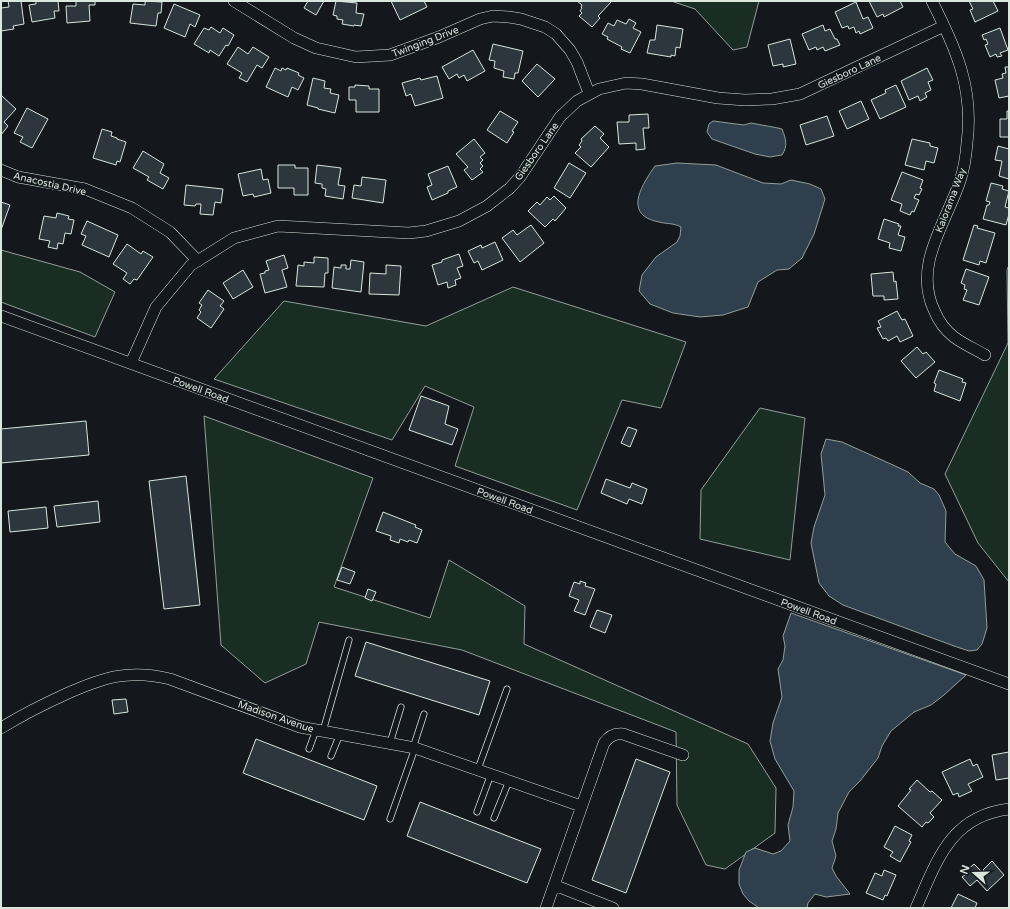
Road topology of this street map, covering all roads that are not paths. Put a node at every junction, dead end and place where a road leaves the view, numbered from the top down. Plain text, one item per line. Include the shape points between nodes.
1 (234, 1) edge
2 (932, 1) edge
3 (944, 26) junction
4 (589, 93) junction
5 (1, 170) edge
6 (198, 260) junction
7 (1, 316) edge
8 (985, 355) dead end
9 (131, 363) junction
10 (349, 640) dead end
11 (1009, 684) edge
12 (507, 689) dead end
13 (401, 707) dead end
14 (424, 714) dead end
15 (1, 728) edge
16 (320, 731) junction
17 (340, 734) junction
18 (390, 743) junction
19 (414, 748) junction
20 (310, 749) dead end
21 (683, 755) dead end
22 (331, 756) dead end
23 (478, 769) junction
24 (491, 774) junction
25 (509, 781) junction
26 (581, 806) junction
27 (1009, 809) edge
28 (477, 812) dead end
29 (494, 818) dead end
30 (390, 819) dead end
31 (554, 885) junction
32 (546, 908) edge
33 (613, 908) edge
34 (916, 908) edge

1 - 4 street, Twinging Drive via 294,38 316,48 356,57 390,55 493,16 521,19 545,27 556,34 577,62
2 - 3 street, Kalorama Way
3 - 4 street, Giesboro Lane via 800,94 746,100 626,83
3 - 8 street, Kalorama Way via 966,83 969,107 968,136 964,168 928,260 927,285 934,311 948,331 955,338
4 - 6 street, Giesboro Lane via 560,117 510,188 487,206 459,221 409,234 278,226 234,238
5 - 6 street, Anacostia Drive via 18,177 85,189 132,208 170,232
6 - 9 street, Giesboro Lane via 156,307
7 - 9 street, Powell Road
9 - 11 street, Powell Road
10 - 16 lane
12 - 23 lane
13 - 18 lane
14 - 19 lane
15 - 16 street, Madison Avenue via 35,708 90,683 113,676 136,674 170,679 286,722
16 - 17 street, Madison Avenue
16 - 20 lane
17 - 18 street, Madison Avenue
17 - 22 lane
18 - 19 street, Madison Avenue
19 - 23 street, Madison Avenue
19 - 30 lane
21 - 26 street via 623,734 610,736 604,743
23 - 24 street, Madison Avenue
24 - 25 street, Madison Avenue
24 - 28 lane
25 - 26 street, Madison Avenue
25 - 29 lane
26 - 31 street
27 - 34 street via 973,821 954,836 939,856
31 - 32 street
31 - 33 street

